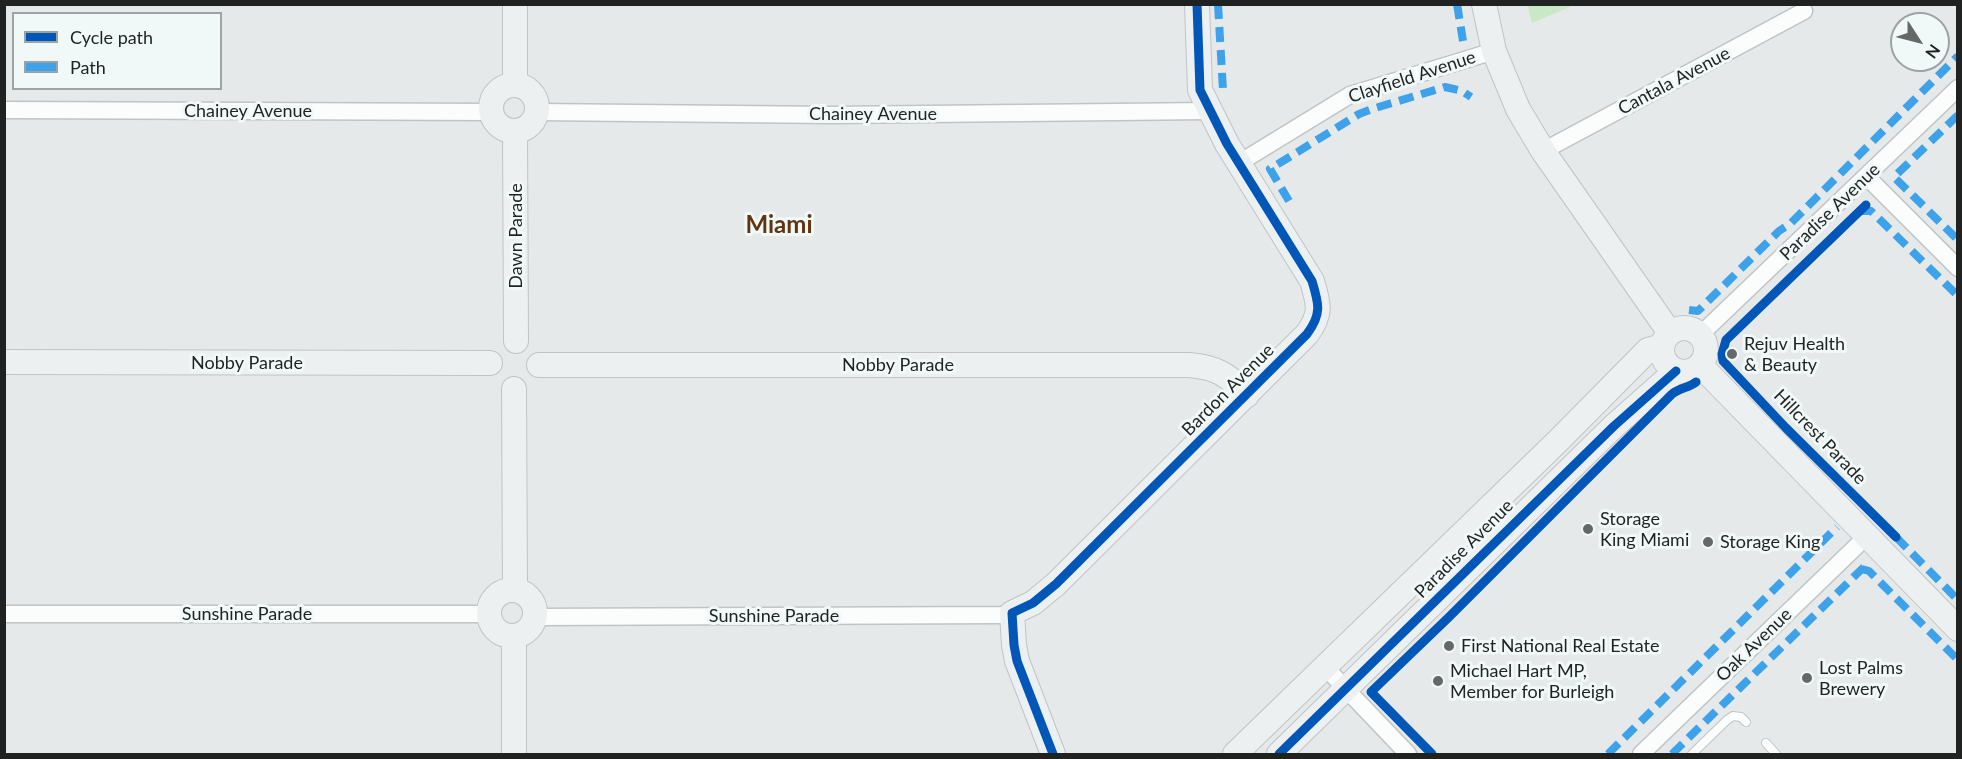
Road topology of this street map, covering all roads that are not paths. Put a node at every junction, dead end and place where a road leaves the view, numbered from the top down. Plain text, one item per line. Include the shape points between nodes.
1 (515, 4) edge
2 (1197, 4) edge
3 (1484, 4) edge
4 (1804, 11) dead end
5 (1494, 51) junction
6 (515, 84) junction
7 (1958, 88) edge
8 (4, 110) edge
9 (1209, 111) junction
10 (491, 112) junction
11 (537, 112) junction
12 (515, 131) junction
13 (1543, 151) junction
14 (1239, 164) junction
15 (1867, 177) junction
16 (1958, 268) edge
17 (1700, 335) junction
18 (1666, 339) junction
19 (516, 341) junction
20 (4, 362) edge
21 (490, 363) junction
22 (539, 365) junction
23 (1700, 365) junction
24 (1676, 371) junction
25 (514, 389) junction
26 (1246, 395) junction
27 (1867, 536) junction
28 (515, 590) junction
29 (1012, 613) junction
30 (4, 614) edge
31 (489, 614) junction
32 (536, 617) junction
33 (1958, 629) edge
34 (514, 636) junction
35 (1325, 667) junction
36 (1346, 690) junction
37 (1746, 722) dead end
38 (1766, 743) dead end
39 (514, 754) edge
40 (1053, 754) edge
41 (1234, 754) edge
42 (1279, 754) edge
43 (1408, 754) edge
44 (1641, 754) edge
45 (1692, 754) edge
46 (1776, 754) edge

1 - 6 street
2 - 9 street, Bardon Avenue via 1199,87
3 - 5 street
4 - 13 street, Cantala Avenue
5 - 13 street via 1518,109
5 - 14 street, Clayfield Avenue via 1350,95
6 - 10 street via 498,90
6 - 11 street via 531,91
7 - 15 street, Paradise Avenue
8 - 10 street, Chainey Avenue
9 - 11 street, Chainey Avenue via 833,115
9 - 14 street, Bardon Avenue
10 - 12 street via 503,129
11 - 12 street via 533,122
12 - 19 street, Dawn Parade
13 - 18 street
14 - 26 street, Bardon Avenue via 1312,281 1318,299 1315,323 1307,334
15 - 16 street
15 - 17 street, Paradise Avenue
17 - 18 street via 1683,328
17 - 23 street via 1706,347
18 - 24 street via 1663,358
18 - 35 street, Paradise Avenue via 1648,350
19 - 21 street via 498,347
19 - 22 street via 531,348
20 - 21 street, Nobby Parade
21 - 25 street via 495,378
22 - 25 street via 528,384
22 - 26 street, Nobby Parade via 1189,365 1219,371
23 - 24 street via 1689,372
23 - 27 street, Hillcrest Parade
24 - 36 street, Paradise Avenue via 1636,404
25 - 28 street
26 - 29 street, Bardon Avenue via 1056,584 1033,603
27 - 33 street, Hillcrest Parade
27 - 44 street, Oak Avenue
28 - 31 street via 496,596
28 - 32 street via 530,597
29 - 32 street, Sunshine Parade
29 - 40 street via 1017,661
30 - 31 street, Sunshine Parade
31 - 34 street via 493,627 501,634
32 - 34 street via 526,633
34 - 39 street
35 - 36 street
35 - 41 street, Paradise Avenue
36 - 42 street, Paradise Avenue
36 - 43 street
37 - 45 lane via 1733,716
38 - 46 lane

